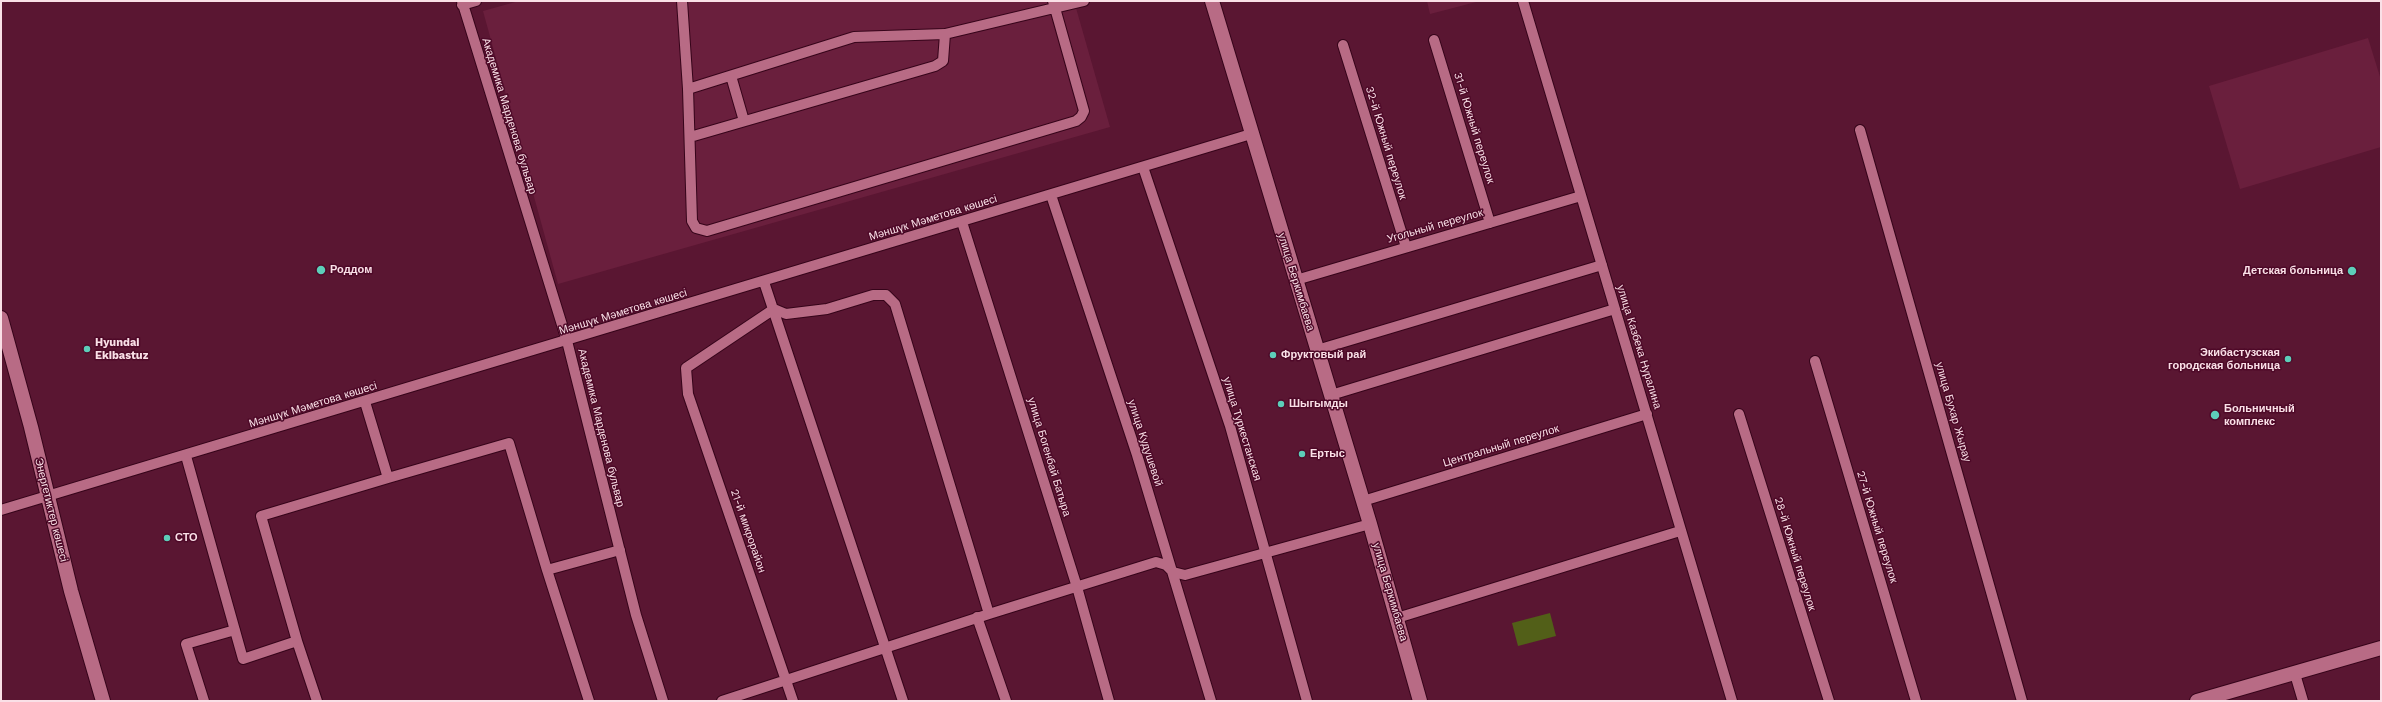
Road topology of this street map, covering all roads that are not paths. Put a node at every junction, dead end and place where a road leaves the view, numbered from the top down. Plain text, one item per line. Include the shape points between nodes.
1 (476, 1) edge
2 (682, 1) edge
3 (1084, 1) edge
4 (1212, 1) edge
5 (1523, 1) edge
6 (462, 3) edge
7 (1054, 5) edge
8 (945, 34) junction
9 (1434, 40) dead end
10 (1343, 45) dead end
11 (731, 76) junction
12 (688, 89) junction
13 (744, 122) junction
14 (1860, 130) dead end
15 (1252, 134) junction
16 (690, 137) junction
17 (1143, 167) junction
18 (1051, 195) junction
19 (1581, 196) junction
20 (962, 222) junction
21 (1490, 223) junction
22 (1406, 247) junction
23 (1602, 265) junction
24 (1296, 280) junction
25 (764, 282) junction
26 (774, 309) junction
27 (1615, 309) junction
28 (1, 318) edge
29 (567, 341) junction
30 (1317, 350) junction
31 (1815, 361) dead end
32 (1331, 395) junction
33 (365, 402) junction
34 (1647, 414) junction
35 (1739, 414) dead end
36 (186, 456) junction
37 (388, 478) junction
38 (48, 496) junction
39 (1363, 501) junction
40 (1, 510) edge
41 (1370, 524) junction
42 (1680, 531) junction
43 (620, 550) junction
44 (1265, 552) junction
45 (547, 570) junction
46 (1173, 572) junction
47 (1077, 587) junction
48 (989, 614) junction
49 (977, 617) junction
50 (1397, 618) junction
51 (235, 630) junction
52 (297, 641) junction
53 (885, 647) junction
54 (2381, 648) edge
55 (2295, 674) junction
56 (786, 680) junction
57 (2201, 700) edge
58 (103, 701) edge
59 (204, 701) edge
60 (317, 701) edge
61 (589, 701) edge
62 (663, 701) edge
63 (722, 701) edge
64 (793, 701) edge
65 (903, 701) edge
66 (1006, 701) edge
67 (1109, 701) edge
68 (1211, 701) edge
69 (1307, 701) edge
70 (1420, 701) edge
71 (1732, 701) edge
72 (1829, 701) edge
73 (1916, 701) edge
74 (2022, 701) edge
75 (2303, 701) edge

1 - 6 street
2 - 12 street
3 - 7 street
4 - 15 street, улица Беркимбаева
5 - 19 street, улица Казбека Нуралина
6 - 29 street, Академика Марденова бульвар
7 - 8 street
7 - 16 street via 1084,111 1076,121 707,231 696,228 692,221
8 - 11 street via 854,37
8 - 13 street via 943,61 935,66
9 - 21 street, 31-й Южный переулок
10 - 22 street, 32-й Южный переулок
11 - 12 street
11 - 13 street
12 - 16 street
13 - 16 street
14 - 74 street, улица Бухар Жырау
15 - 17 street, Мәншүк Мәметова көшесі
15 - 24 street, улица Беркимбаева
17 - 18 street, Мәншүк Мәметова көшесі
17 - 44 street, улица Туркестанская via 1230,426
18 - 20 street, Мәншүк Мәметова көшесі
18 - 46 street, улица Кудушевой
19 - 21 street, Угольный переулок
19 - 23 street, улица Казбека Нуралина
20 - 25 street, Мәншүк Мәметова көшесі
20 - 47 street, улица Богенбай Батыра
21 - 22 street, Угольный переулок
22 - 24 street, Угольный переулок
23 - 27 street, улица Казбека Нуралина
23 - 30 street
24 - 30 street, улица Беркимбаева
25 - 26 street
25 - 29 street, Мәншүк Мәметова көшесі
26 - 48 street via 786,314 827,309 872,295 886,295 895,304
26 - 53 street
26 - 56 street, 21-й микрорайон via 686,368 688,394
27 - 32 street
27 - 34 street, улица Казбека Нуралина
28 - 38 street, Энергетиктер көшесі
29 - 33 street, Мәншүк Мәметова көшесі
29 - 43 street, Академика Марденова бульвар
30 - 32 street, улица Беркимбаева
31 - 73 street, 27-й Южный переулок
32 - 39 street, улица Беркимбаева
33 - 36 street, Мәншүк Мәметова көшесі
33 - 37 street
34 - 39 street, Центральный переулок
34 - 42 street, улица Казбека Нуралина
35 - 72 street, 28-й Южный переулок
36 - 38 street, Мәншүк Мәметова көшесі
36 - 51 street
37 - 45 street via 509,444
37 - 52 street via 261,516
38 - 40 street, Мәншүк Мәметова көшесі
38 - 58 street, Энергетиктер көшесі via 71,591
39 - 41 street, улица Беркимбаева
41 - 44 street
41 - 50 street, улица Беркимбаева
42 - 50 street
42 - 71 street, улица Казбека Нуралина
43 - 45 street
43 - 62 street, Академика Марденова бульвар via 636,615
44 - 46 street via 1185,575
44 - 69 street, улица Туркестанская
45 - 61 street
46 - 47 street via 1166,565 1156,562
46 - 68 street, улица Кудушевой
47 - 48 street
47 - 67 street, улица Богенбай Батыра
48 - 49 street
49 - 53 street
49 - 66 street
50 - 70 street, улица Беркимбаева
51 - 52 street via 243,659
51 - 59 street via 186,644
52 - 60 street
53 - 56 street
53 - 65 street
54 - 55 street
55 - 57 street
55 - 75 street
56 - 63 street
56 - 64 street, 21-й микрорайон

